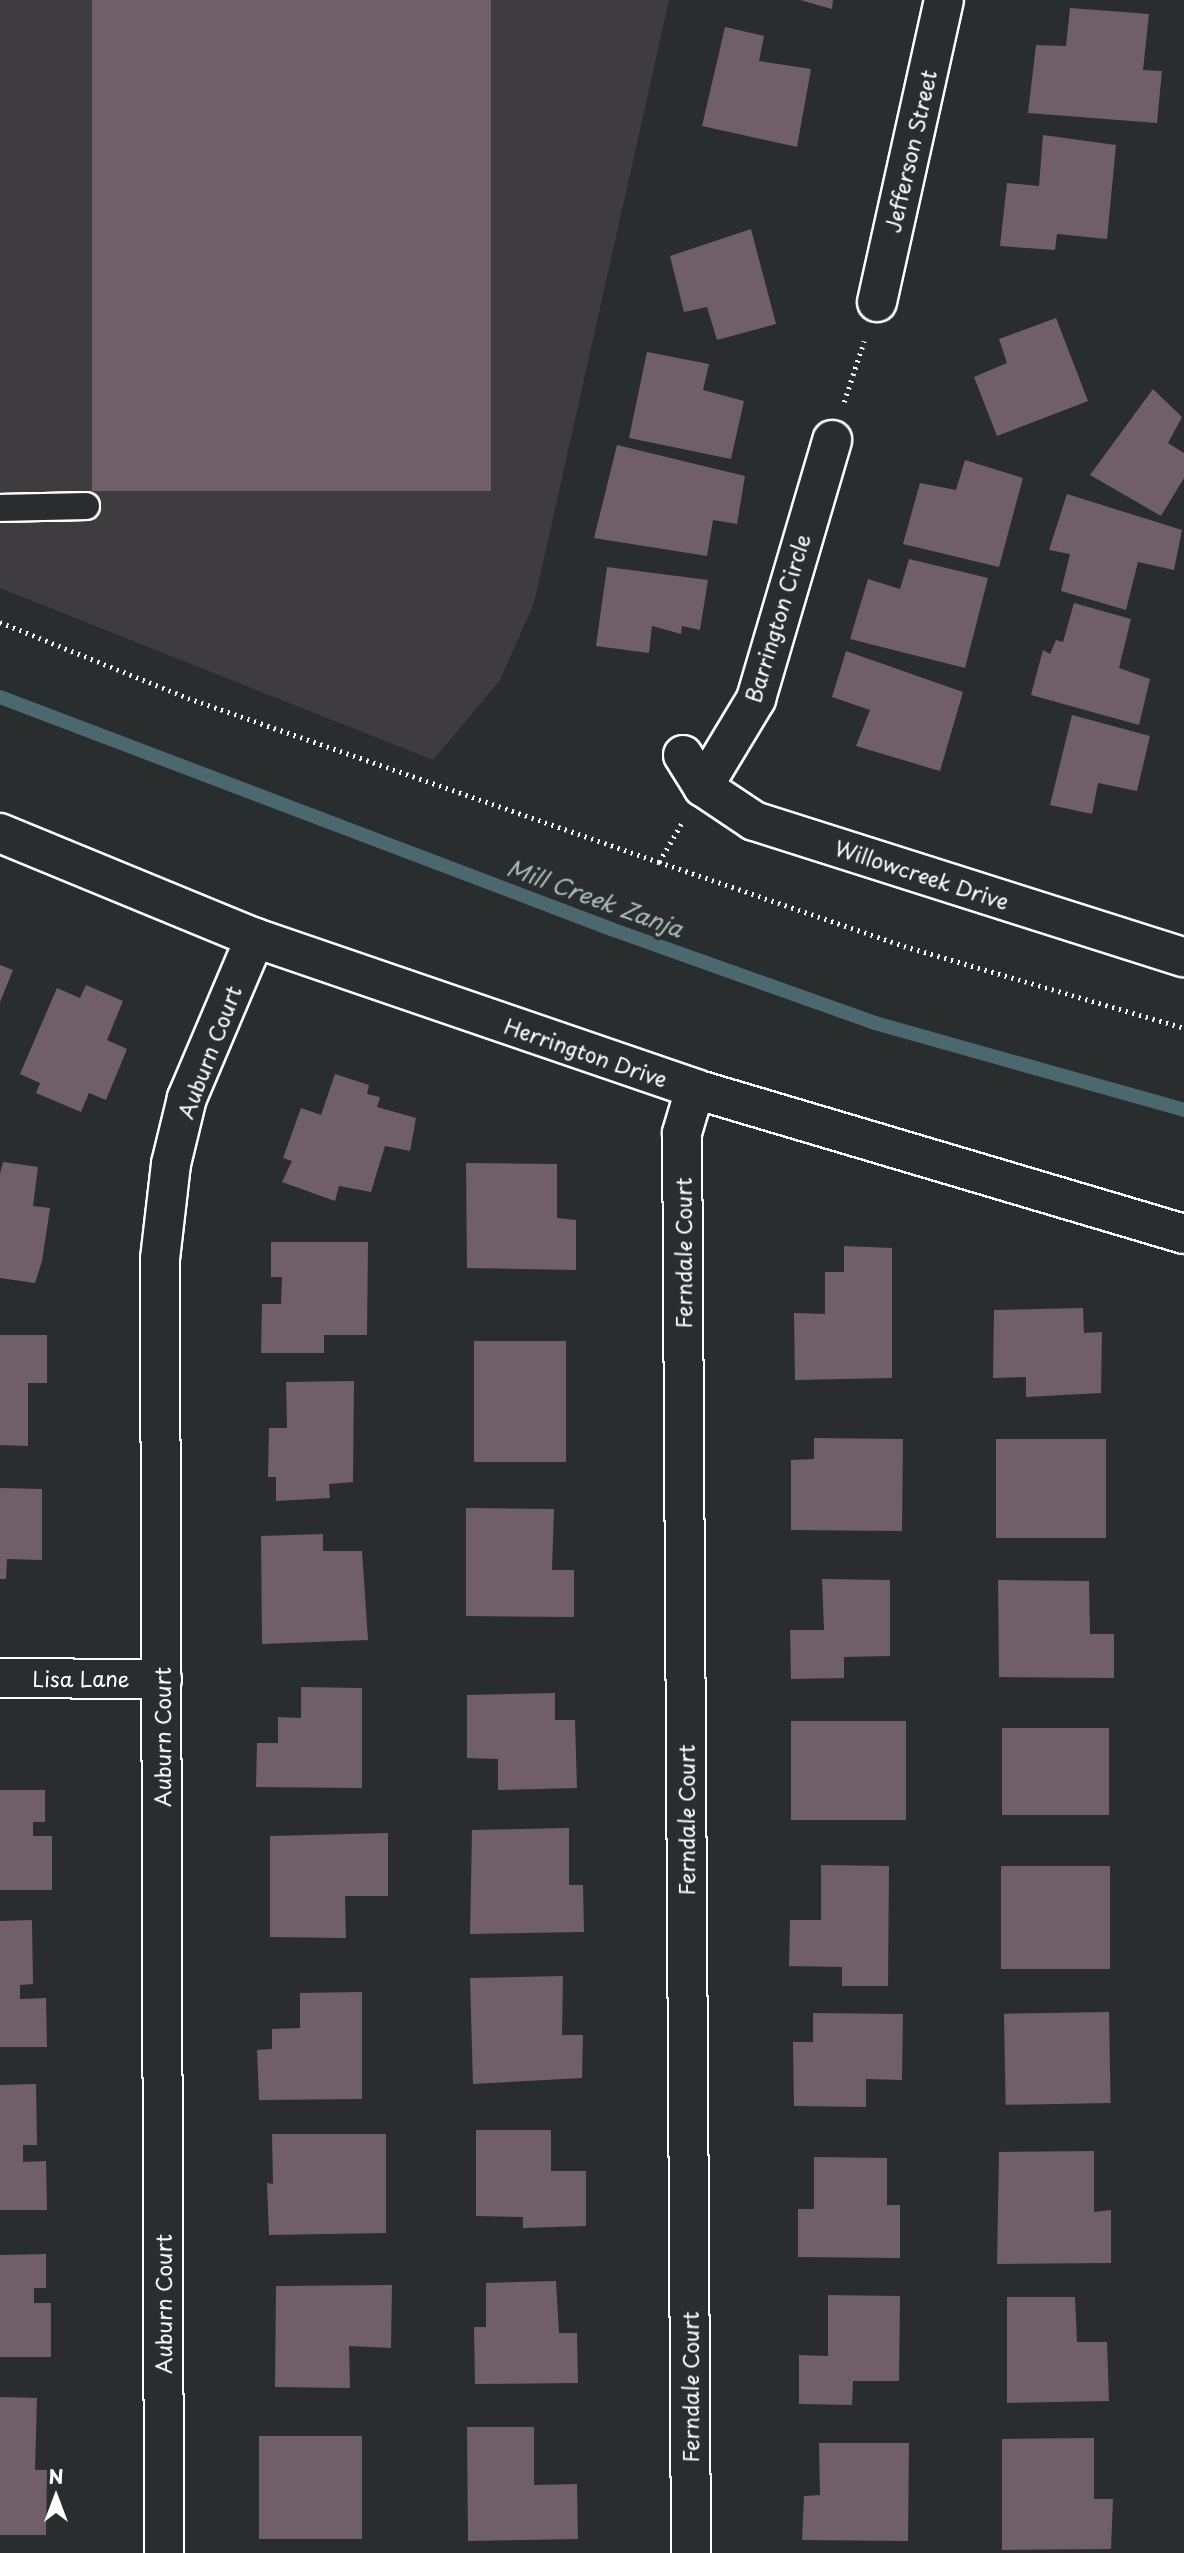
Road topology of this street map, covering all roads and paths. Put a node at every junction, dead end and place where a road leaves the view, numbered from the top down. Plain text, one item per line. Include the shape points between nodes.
1 (944, 0) edge
2 (877, 302) joint
3 (832, 440) joint
4 (86, 506) dead end
5 (0, 508) edge
6 (0, 622) edge
7 (683, 755) dead end
8 (703, 787) junction
9 (0, 834) edge
10 (254, 938) junction
11 (1184, 957) edge
12 (1184, 1028) edge
13 (695, 1089) junction
14 (1184, 1234) edge
15 (0, 1678) edge
16 (162, 1679) junction
17 (164, 2553) edge
18 (691, 2553) edge

1 - 2 street, Jefferson Street
2 - 3 path
3 - 8 street, Barrington Circle via 755,699
4 - 5 lane
6 - 12 path via 188,698 723,884 904,946
7 - 8 street, Willowcreek Drive
8 - 11 street, Willowcreek Drive via 754,821
9 - 10 street, Herrington Drive
10 - 13 street, Herrington Drive
10 - 16 street, Auburn Court via 187,1098 171,1164 160,1259
13 - 14 street, Herrington Drive
13 - 18 street, Ferndale Court via 682,1133
15 - 16 street, Lisa Lane
16 - 17 street, Auburn Court

